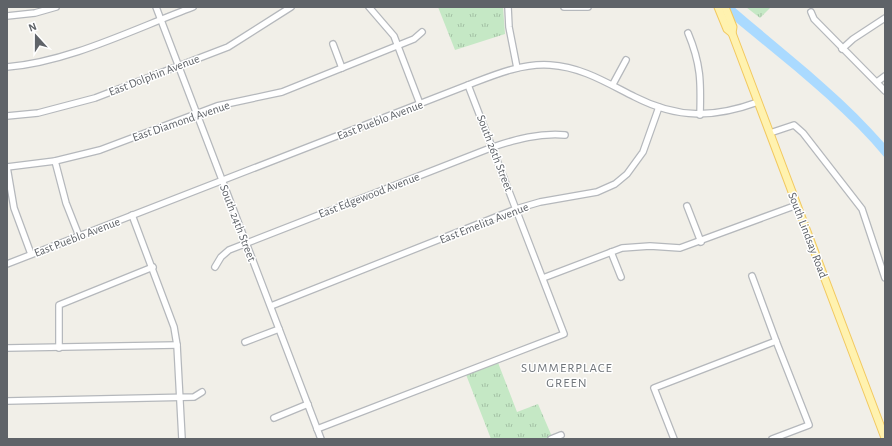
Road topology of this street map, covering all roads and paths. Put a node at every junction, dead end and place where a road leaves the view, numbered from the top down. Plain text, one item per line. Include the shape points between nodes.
1 (56, 7) edge
2 (156, 7) edge
3 (193, 7) edge
4 (291, 7) edge
5 (508, 7) edge
6 (564, 7) edge
7 (588, 7) edge
8 (372, 8) edge
9 (721, 9) edge
10 (810, 11) edge
11 (7, 16) edge
12 (885, 18) edge
13 (160, 19) junction
14 (422, 32) dead end
15 (688, 33) dead end
16 (732, 33) junction
17 (333, 44) dead end
18 (397, 45) junction
19 (842, 48) junction
20 (626, 60) dead end
21 (179, 65) junction
22 (7, 67) edge
23 (342, 68) junction
24 (517, 68) junction
25 (885, 76) edge
26 (877, 82) junction
27 (613, 84) junction
28 (468, 85) junction
29 (885, 91) edge
30 (758, 102) junction
31 (420, 104) junction
32 (659, 106) junction
33 (197, 113) junction
34 (700, 115) junction
35 (7, 116) edge
36 (770, 133) junction
37 (565, 135) dead end
38 (493, 147) junction
39 (55, 161) junction
40 (7, 167) edge
41 (222, 180) junction
42 (797, 205) junction
43 (687, 206) dead end
44 (516, 209) junction
45 (132, 216) junction
46 (79, 236) junction
47 (701, 242) junction
48 (246, 243) junction
49 (611, 252) junction
50 (31, 254) junction
51 (7, 264) edge
52 (153, 267) junction
53 (215, 267) dead end
54 (752, 276) dead end
55 (620, 277) dead end
56 (543, 278) junction
57 (885, 278) edge
58 (271, 306) junction
59 (279, 329) junction
60 (776, 341) junction
61 (245, 342) dead end
62 (177, 345) junction
63 (7, 348) edge
64 (60, 348) junction
65 (202, 392) dead end
66 (180, 397) junction
67 (7, 401) edge
68 (308, 404) junction
69 (274, 418) dead end
70 (317, 429) junction
71 (561, 435) dead end
72 (885, 438) edge
73 (182, 439) edge
74 (321, 439) edge
75 (551, 439) edge
76 (674, 439) edge
77 (772, 439) edge

1 - 11 street via 35,13
2 - 13 street, South 24th Street
3 - 13 street
4 - 21 street, East Dolphin Avenue via 228,47
5 - 24 street
6 - 7 street
8 - 18 street via 394,36
9 - 16 main road, South Lindsay Road via 727,28
9 - 16 main road, South Lindsay Road via 731,21
10 - 19 street via 814,19
12 - 19 street
13 - 21 street, South 24th Street
13 - 22 street via 71,54
14 - 18 street, East Diamond Avenue via 414,39
15 - 34 street via 701,77
16 - 30 main road, South Lindsay Road
17 - 23 street
18 - 23 street, East Diamond Avenue
18 - 31 street
19 - 26 street
20 - 27 street
21 - 33 street, South 24th Street
21 - 35 street, East Dolphin Avenue via 66,107
23 - 33 street, East Diamond Avenue via 282,92
24 - 27 street, East Pueblo Avenue via 562,66
24 - 28 street, East Pueblo Avenue
25 - 26 street
26 - 29 street
27 - 32 street, East Pueblo Avenue via 635,97
28 - 31 street, East Pueblo Avenue
28 - 38 street, South 26th Street
30 - 34 street, East Pueblo Avenue via 728,112
30 - 36 main road, South Lindsay Road
31 - 41 street, East Pueblo Avenue
32 - 34 street, East Pueblo Avenue
32 - 44 street, East Emelita Avenue via 644,152 627,174 615,184 597,192 558,198
33 - 39 street, East Diamond Avenue via 100,150
33 - 41 street, South 24th Street
36 - 42 main road, South Lindsay Road
36 - 57 street via 794,125 858,202
37 - 38 street, East Edgewood Avenue via 525,137
38 - 44 street, South 26th Street
38 - 48 street, East Edgewood Avenue
39 - 40 street, East Diamond Avenue
39 - 46 street via 66,203
40 - 50 street via 14,208
41 - 45 street, East Pueblo Avenue
41 - 48 street, South 24th Street
42 - 47 street
42 - 72 main road, South Lindsay Road
43 - 47 street
44 - 56 street, South 26th Street
44 - 58 street, East Emelita Avenue
45 - 46 street, East Pueblo Avenue
45 - 52 street
46 - 50 street, East Pueblo Avenue
47 - 49 street via 680,248 634,246
48 - 53 street, East Edgewood Avenue via 229,250
48 - 58 street, South 24th Street
49 - 55 street
49 - 56 street
50 - 51 street, East Pueblo Avenue
52 - 62 street via 171,317
52 - 64 street via 59,305
54 - 60 street
56 - 70 street, South 26th Street via 564,334
58 - 59 street, South 24th Street
59 - 61 street
59 - 68 street, South 24th Street
60 - 76 street via 654,388
60 - 77 street via 809,425
62 - 64 street
62 - 66 street
63 - 64 street
65 - 66 street via 194,397
66 - 67 street
66 - 73 street
68 - 69 street
68 - 70 street, South 24th Street
70 - 74 street, South 24th Street
71 - 75 street

